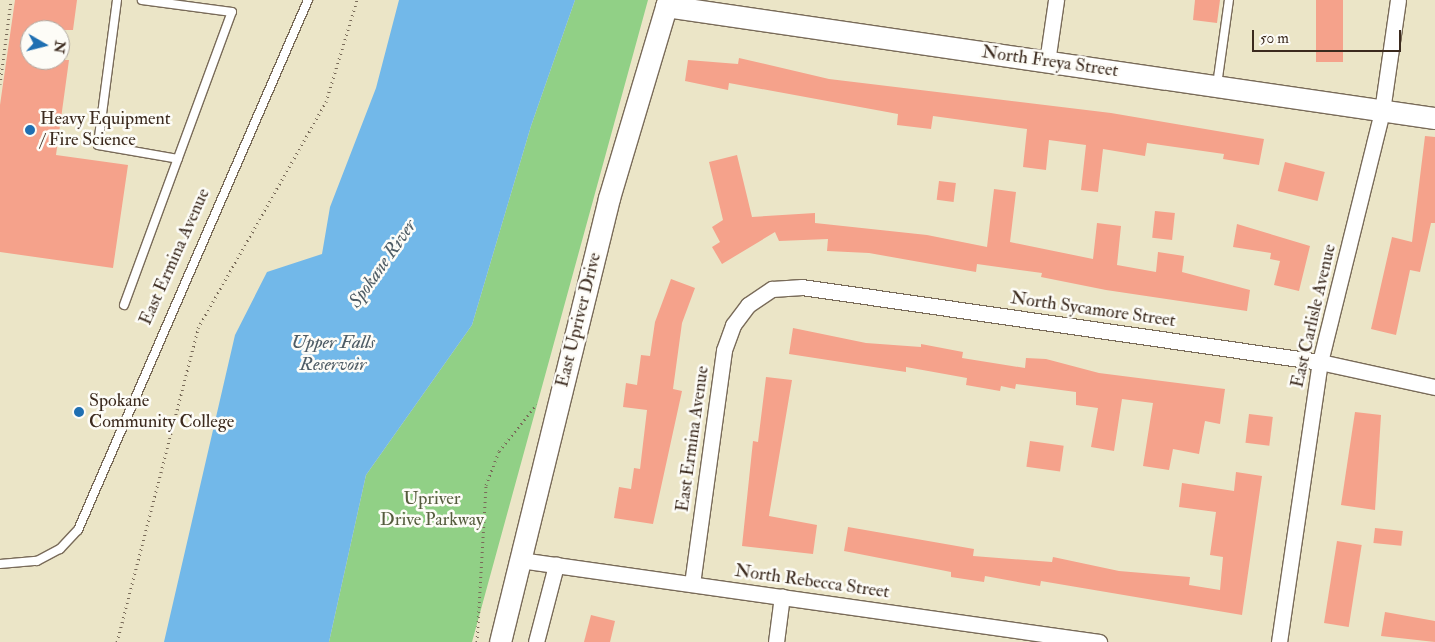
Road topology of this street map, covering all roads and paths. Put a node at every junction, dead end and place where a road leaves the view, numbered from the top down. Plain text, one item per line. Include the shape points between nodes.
1 (11, 0) edge
2 (117, 0) edge
3 (142, 0) edge
4 (308, 0) edge
5 (357, 0) edge
6 (1056, 0) edge
7 (1229, 0) edge
8 (1398, 0) edge
9 (667, 3) edge
10 (1047, 62) junction
11 (0, 84) edge
12 (1216, 87) junction
13 (1382, 111) junction
14 (1435, 118) edge
15 (178, 159) junction
16 (124, 305) dead end
17 (748, 305) joint
18 (1320, 362) junction
19 (1435, 387) edge
20 (520, 560) junction
21 (0, 564) edge
22 (556, 565) junction
23 (692, 584) junction
24 (782, 596) junction
25 (1024, 636) edge
26 (117, 642) edge
27 (500, 642) edge
28 (536, 642) edge
29 (776, 642) edge
30 (1099, 642) edge
31 (1279, 642) edge

1 - 11 path
2 - 15 lane via 98,145
3 - 15 lane via 232,12
4 - 21 lane, East Ermina Avenue via 78,530 60,549 37,561
5 - 26 path via 326,102 198,328
6 - 10 street
7 - 12 lane
8 - 13 street, East Carlisle Avenue
9 - 10 street, North Freya Street
9 - 20 street, East Upriver Drive via 609,198
10 - 12 street, North Freya Street
12 - 13 street, North Freya Street
13 - 14 street, North Freya Street
13 - 18 street, East Carlisle Avenue
15 - 16 lane
17 - 18 street, North Sycamore Street via 772,290 802,287
17 - 23 street, East Ermina Avenue via 733,325 724,350
18 - 19 street, North Sycamore Street
18 - 31 street, East Carlisle Avenue
20 - 22 street, North Rebecca Street
20 - 27 street, East Upriver Drive
22 - 23 street, North Rebecca Street
22 - 28 street
23 - 24 street, North Rebecca Street
24 - 25 street, North Rebecca Street
24 - 29 street
25 - 30 street, North Rebecca Street

